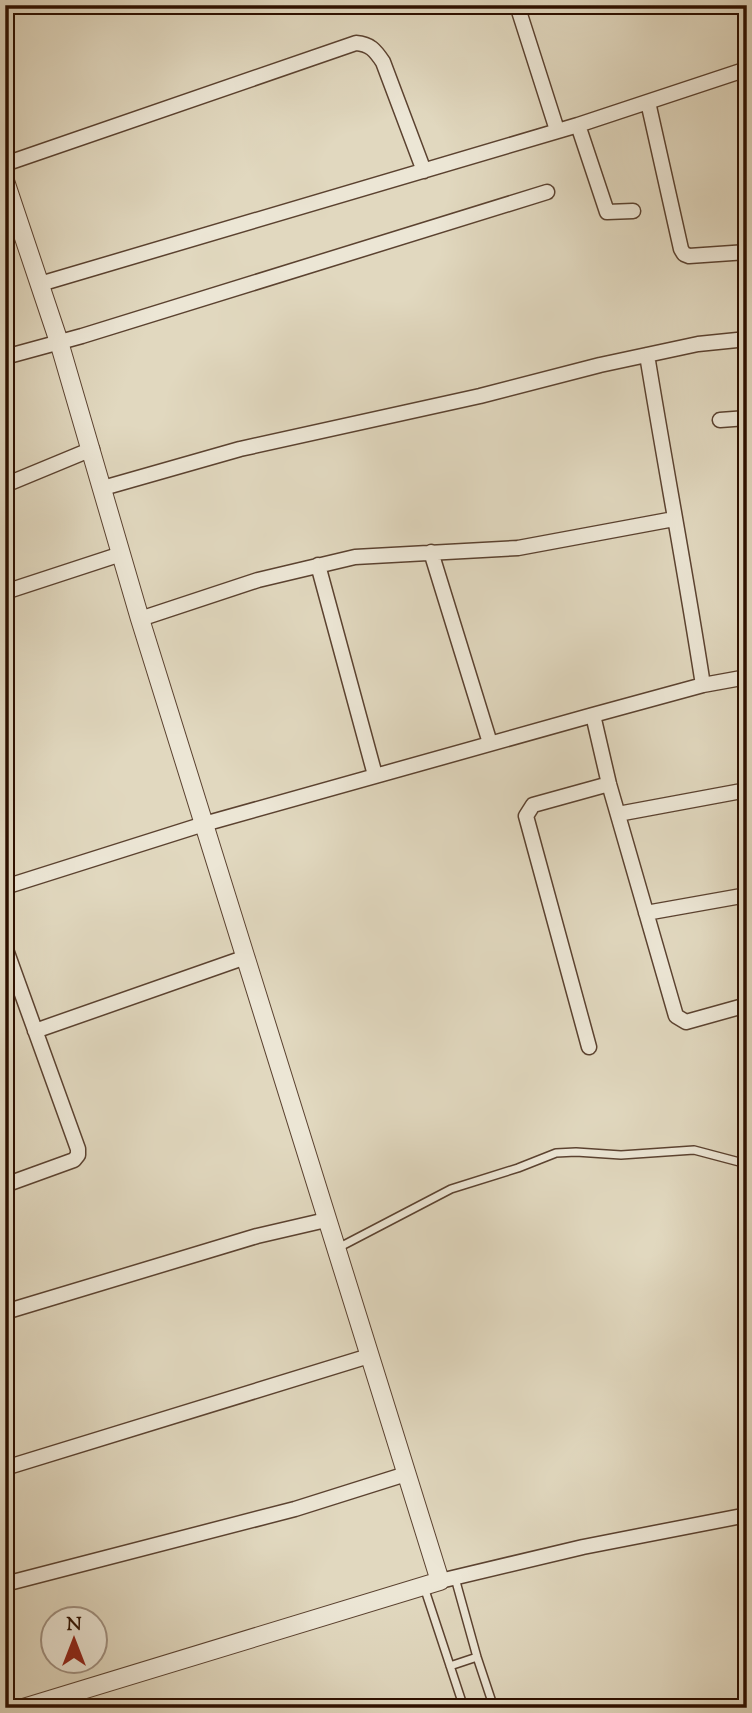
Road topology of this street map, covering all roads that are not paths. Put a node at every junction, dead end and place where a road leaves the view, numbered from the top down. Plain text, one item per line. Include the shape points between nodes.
1 (517, 5) edge
2 (747, 69) edge
3 (648, 102) junction
4 (578, 125) junction
5 (557, 130) junction
6 (5, 164) edge
7 (424, 171) junction
8 (5, 181) edge
9 (547, 192) dead end
10 (632, 211) dead end
11 (12, 224) edge
12 (747, 252) edge
13 (40, 284) junction
14 (747, 339) edge
15 (59, 342) junction
16 (647, 355) junction
17 (5, 356) edge
18 (747, 418) edge
19 (720, 419) dead end
20 (92, 449) junction
21 (5, 485) edge
22 (103, 488) junction
23 (674, 519) junction
24 (431, 552) junction
25 (121, 554) junction
26 (318, 565) junction
27 (5, 592) edge
28 (140, 619) junction
29 (747, 677) edge
30 (703, 685) junction
31 (593, 715) junction
32 (490, 743) junction
33 (375, 775) junction
34 (609, 784) junction
35 (747, 790) edge
36 (618, 814) junction
37 (204, 824) junction
38 (5, 887) edge
39 (747, 895) edge
40 (646, 913) junction
41 (5, 947) edge
42 (246, 957) junction
43 (747, 1005) edge
44 (35, 1031) junction
45 (589, 1047) dead end
46 (747, 1164) edge
47 (5, 1185) edge
48 (326, 1220) junction
49 (336, 1250) junction
50 (5, 1312) edge
51 (369, 1356) junction
52 (5, 1468) edge
53 (406, 1474) junction
54 (747, 1515) edge
55 (440, 1582) junction
56 (5, 1584) edge
57 (477, 1657) junction
58 (450, 1666) junction
59 (23, 1708) edge
60 (464, 1708) edge
61 (494, 1708) edge

1 - 5 street
2 - 3 street
3 - 4 street
3 - 12 street via 684,254
4 - 5 street
4 - 10 street via 607,212
5 - 7 street
6 - 7 street via 355,43 367,44 383,62
7 - 13 street
8 - 11 street
9 - 15 street
11 - 13 street
13 - 15 street
14 - 16 street
15 - 17 street
15 - 20 street
16 - 22 street via 240,449
16 - 23 street
18 - 19 street
20 - 21 street
20 - 22 street
22 - 25 street
23 - 24 street via 518,548
23 - 30 street
24 - 26 street via 355,557
24 - 32 street
25 - 27 street
25 - 28 street
26 - 28 street
26 - 33 street
28 - 37 street
29 - 30 street
30 - 31 street
31 - 32 street
31 - 34 street
32 - 33 street
33 - 37 street
34 - 36 street
34 - 45 street via 533,805 526,816
35 - 36 street
36 - 40 street
37 - 38 street
37 - 42 street
39 - 40 street
40 - 43 street via 680,1021
41 - 44 street
42 - 44 street
42 - 48 street
44 - 47 street via 78,1155 68,1163
46 - 49 lane via 694,1150 556,1153 451,1189
48 - 49 street
48 - 50 street via 257,1236
49 - 51 street
51 - 52 street
51 - 53 street
53 - 55 street
53 - 56 street via 117,1557
54 - 55 street via 583,1546
55 - 57 lane
55 - 58 lane
55 - 59 street
57 - 58 lane
57 - 61 lane
58 - 60 lane

